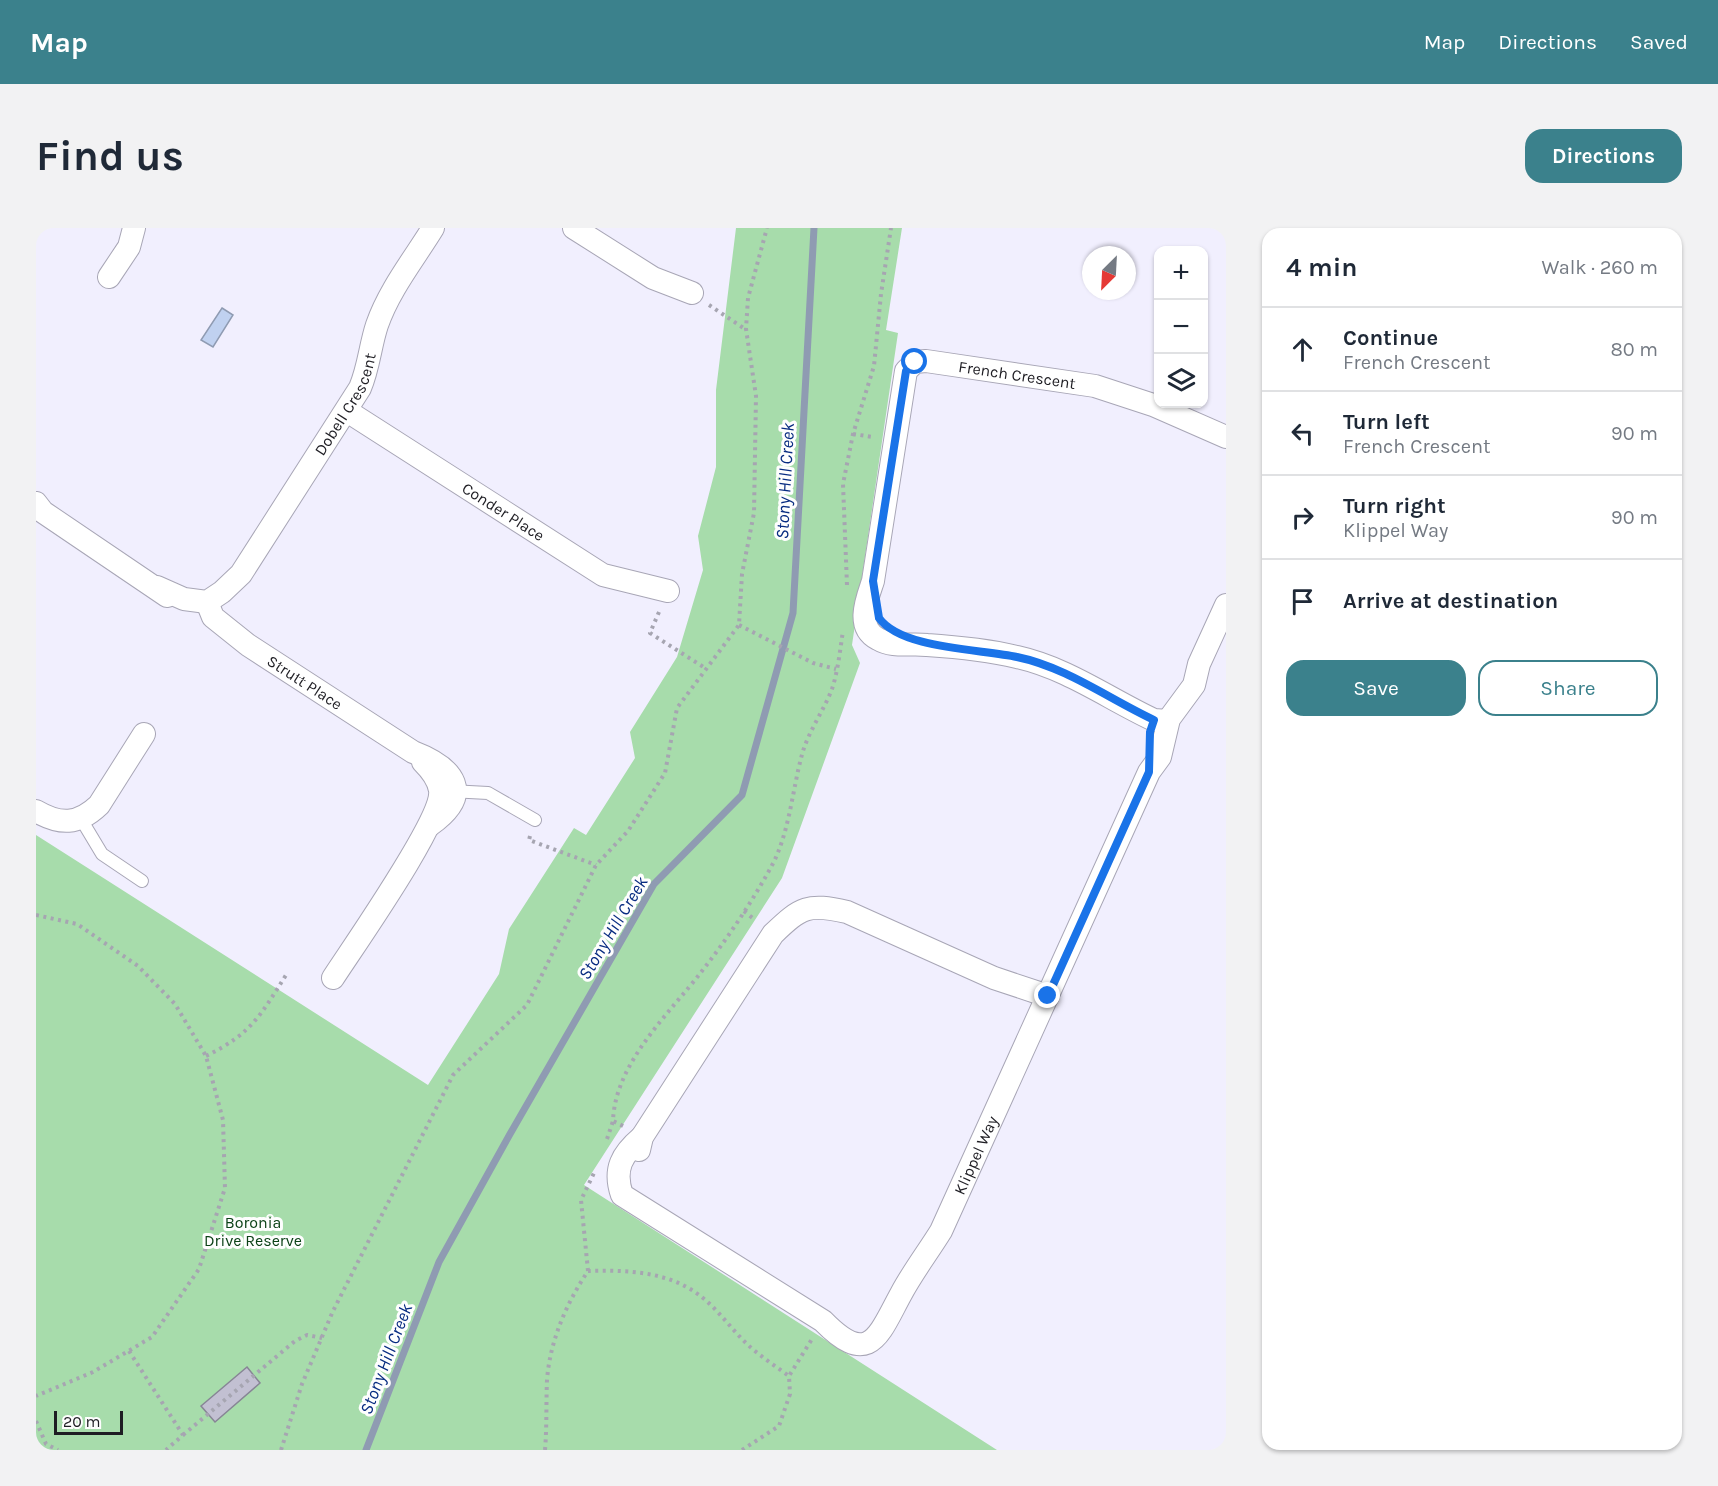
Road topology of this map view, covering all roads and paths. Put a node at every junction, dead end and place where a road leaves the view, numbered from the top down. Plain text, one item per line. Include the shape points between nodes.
1 (134, 228) edge
2 (433, 228) edge
3 (574, 228) edge
4 (767, 228) edge
5 (891, 228) edge
6 (109, 277) dead end
7 (692, 293) joint
8 (746, 329) junction
9 (347, 411) junction
10 (1226, 437) edge
11 (36, 503) edge
12 (668, 591) joint
13 (847, 594) dead end
14 (1226, 605) edge
15 (210, 610) junction
16 (739, 625) junction
17 (844, 626) dead end
18 (705, 668) junction
19 (836, 669) junction
20 (1160, 718) junction
21 (144, 734) dead end
22 (448, 791) junction
23 (36, 811) edge
24 (81, 819) junction
25 (534, 820) joint
26 (596, 865) junction
27 (142, 881) dead end
28 (36, 915) edge
29 (288, 972) dead end
30 (333, 978) dead end
31 (1045, 1002) junction
32 (206, 1056) junction
33 (614, 1121) junction
34 (642, 1137) junction
35 (604, 1148) dead end
36 (597, 1167) dead end
37 (588, 1271) junction
38 (823, 1321) junction
39 (322, 1338) junction
40 (129, 1351) junction
41 (789, 1376) junction
42 (36, 1396) edge
43 (36, 1421) edge
44 (183, 1435) junction
45 (58, 1450) edge
46 (166, 1450) edge
47 (281, 1450) edge
48 (545, 1450) edge
49 (742, 1450) edge

1 - 6 street via 129,247
2 - 9 street, Dobell Crescent via 386,304 368,368
3 - 7 street via 652,278
4 - 8 path via 748,298
5 - 13 path via 874,366 853,434 843,484
7 - 8 path
8 - 16 path via 756,396 754,501 742,574
9 - 12 street, Conder Place via 603,575
9 - 15 street, Dobell Crescent via 241,574
10 - 20 street, French Crescent via 1153,405 1095,386 926,361 915,362 906,371 873,581 884,626 926,644 1019,657 1108,694 1127,707
11 - 15 street via 43,512 157,587
12 - 18 path via 650,633
14 - 20 street via 1199,664
15 - 22 street, Strutt Place via 248,645 412,752
16 - 18 path
16 - 19 path via 813,663
17 - 19 path
18 - 26 path via 677,708 665,773 628,831
19 - 33 path via 832,688 804,747 785,832 772,867 701,972 663,1014 635,1059 614,1100
20 - 31 street, Klippel Way via 1150,732 1149,772
21 - 24 street via 99,805
22 - 25 lane via 488,793
22 - 30 street
23 - 24 street via 60,823
24 - 27 lane via 102,854
25 - 26 path via 529,840
26 - 39 path via 527,1005 453,1075
28 - 32 path via 77,924 138,966 175,1004
29 - 32 path via 254,1026 233,1043
31 - 34 street, Klippel Way via 847,912 808,907 795,913 773,934
31 - 38 street, Klippel Way via 941,1232 900,1295 865,1327 855,1329
32 - 40 path via 222,1120 225,1188 199,1269 152,1337
33 - 34 path
33 - 35 path
34 - 38 street, Klippel Way via 620,1164 617,1180 622,1195
36 - 37 path via 581,1200
37 - 41 path via 655,1275 686,1286 703,1298 747,1344
37 - 48 path via 552,1343
38 - 41 path
39 - 44 path via 307,1335 295,1341
39 - 47 path
40 - 42 path via 93,1372
40 - 44 path
41 - 49 path via 790,1394 779,1426
43 - 45 path via 46,1444
44 - 46 path

